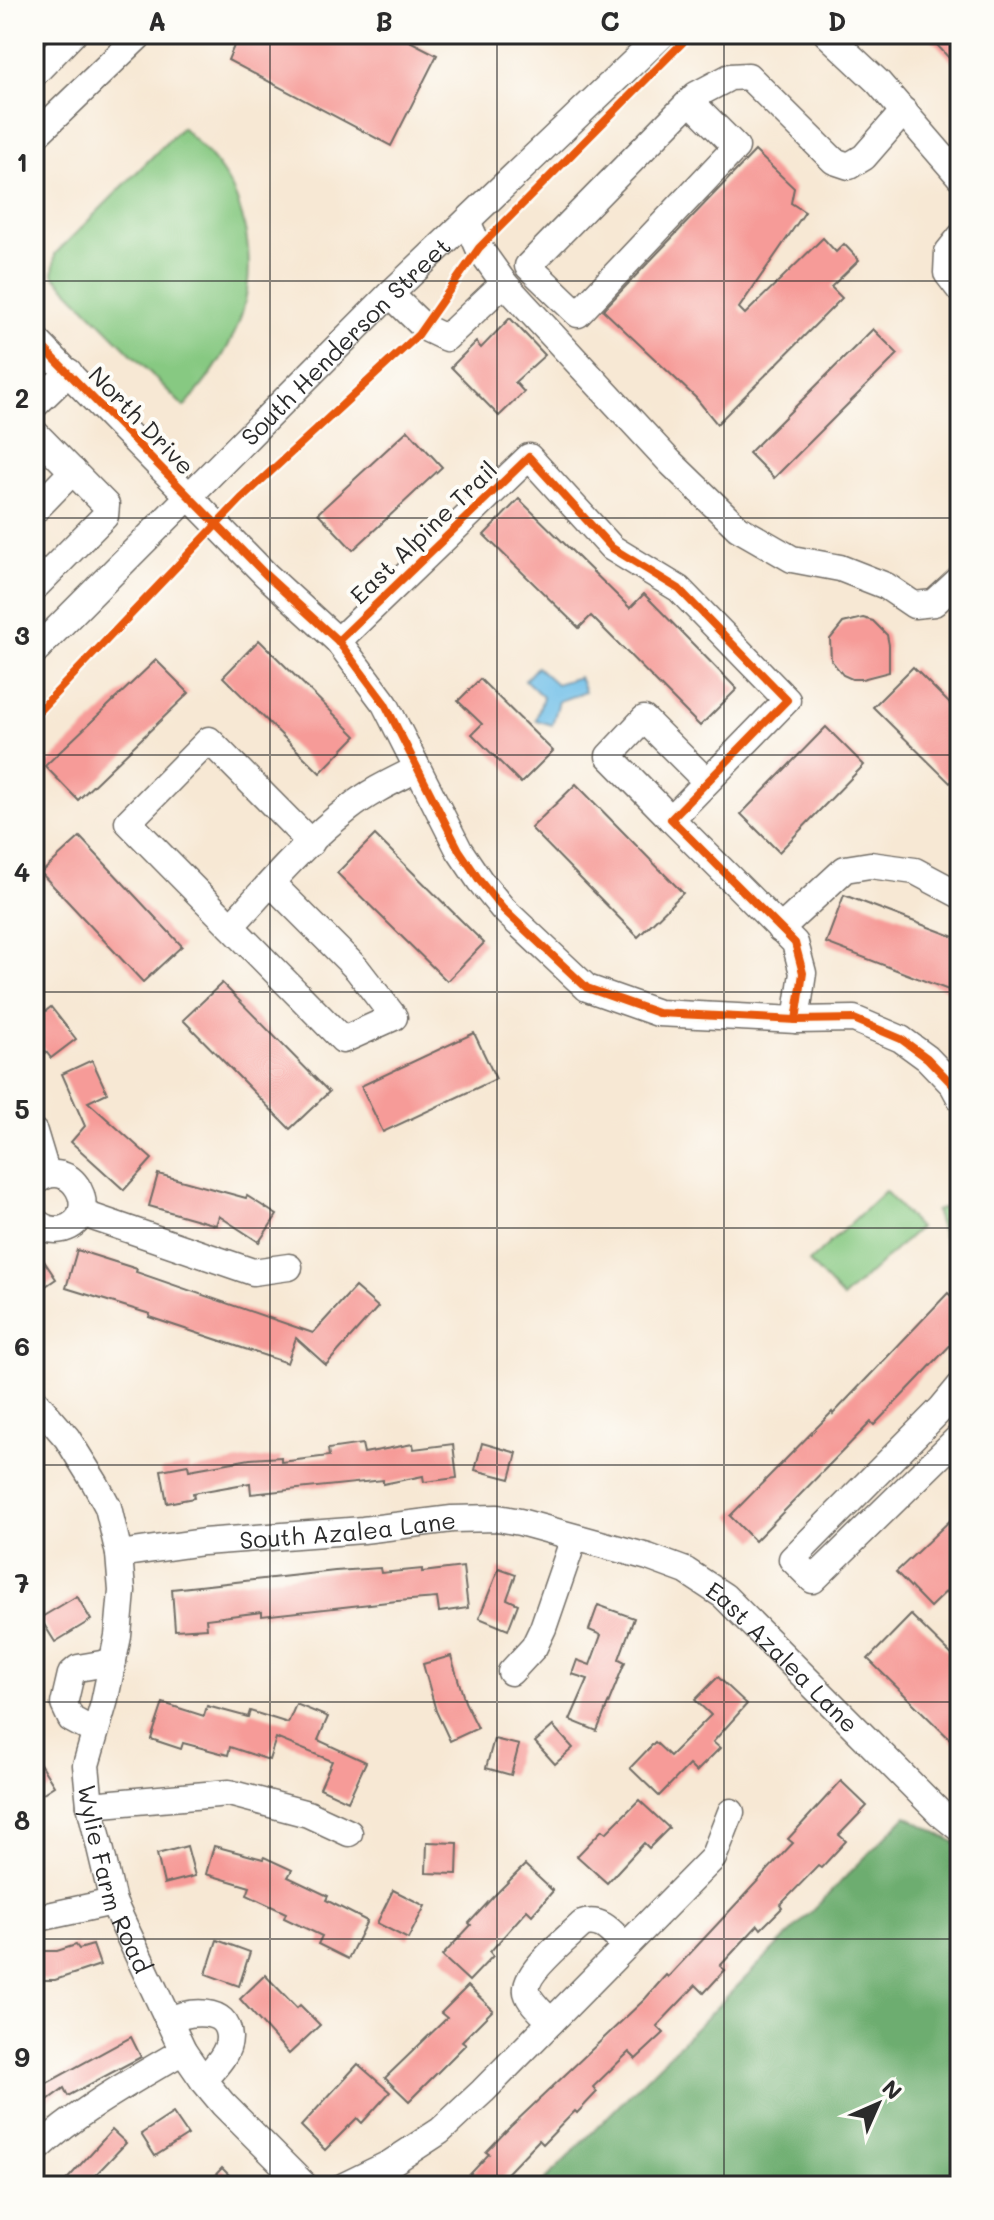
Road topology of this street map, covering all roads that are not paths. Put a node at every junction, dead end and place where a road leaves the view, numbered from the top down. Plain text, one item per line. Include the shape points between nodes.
1 (73, 34) edge
2 (141, 34) edge
3 (663, 34) edge
4 (827, 34) edge
5 (34, 74) edge
6 (690, 101) junction
7 (904, 111) junction
8 (34, 137) edge
9 (960, 177) edge
10 (467, 221) junction
11 (960, 237) edge
12 (504, 283) junction
13 (960, 290) edge
14 (390, 294) junction
15 (34, 338) edge
16 (69, 372) junction
17 (34, 406) edge
18 (34, 432) edge
19 (73, 471) junction
20 (188, 496) junction
21 (34, 511) edge
22 (960, 579) edge
23 (34, 588) edge
24 (338, 641) junction
25 (34, 652) edge
26 (417, 769) junction
27 (706, 781) junction
28 (671, 819) junction
29 (311, 843) junction
30 (271, 883) junction
31 (960, 895) edge
32 (231, 926) junction
33 (780, 929) junction
34 (796, 1020) junction
35 (960, 1098) edge
36 (34, 1132) edge
37 (41, 1179) edge
38 (81, 1213) junction
39 (34, 1220) edge
40 (289, 1267) dead end
41 (960, 1386) edge
42 (34, 1400) edge
43 (960, 1436) edge
44 (574, 1538) junction
45 (119, 1554) junction
46 (113, 1662) junction
47 (511, 1672) dead end
48 (95, 1732) junction
49 (90, 1805) junction
50 (731, 1812) dead end
51 (960, 1829) edge
52 (349, 1833) dead end
53 (113, 1902) junction
54 (34, 1919) edge
55 (625, 1946) junction
56 (168, 2020) junction
57 (551, 2022) junction
58 (183, 2051) junction
59 (203, 2080) junction
60 (34, 2152) edge
61 (305, 2186) edge
62 (344, 2186) edge

1 - 5 street
2 - 8 street
3 - 10 street, South Henderson Street
4 - 7 street
6 - 6 street via 528,266 578,314 736,147
6 - 7 street via 730,77 748,76 834,161 849,166 864,157
7 - 9 street
10 - 12 street
10 - 14 street, South Henderson Street
11 - 13 street via 948,252 947,273
12 - 14 street via 446,338 425,328
12 - 22 street via 738,528 792,559 840,568 886,586 914,605 934,603
14 - 20 street, South Henderson Street
15 - 16 street, North Drive
16 - 17 street
16 - 20 street, North Drive
18 - 19 street
19 - 21 street
19 - 23 street via 106,505 105,516
20 - 24 street, North Drive
20 - 25 street, South Henderson Street
24 - 26 street, North Drive via 385,704
24 - 27 street, East Alpine Trail via 529,457 612,548 679,589 787,700
26 - 29 street via 347,809
26 - 34 street, North Drive via 480,881 587,988 658,1013
27 - 28 street, East Alpine Trail
27 - 28 street via 644,719 609,756
28 - 33 street
29 - 30 street
29 - 32 street via 209,740 128,822
30 - 32 street
30 - 32 street via 357,969 394,1017 343,1040
31 - 33 street via 915,871 870,865 845,869
33 - 34 street via 795,943 803,973
34 - 35 street, North Drive via 854,1019 901,1039 927,1058
36 - 37 street
37 - 38 street via 65,1176 78,1187
38 - 39 street via 61,1229 44,1228
38 - 40 street via 253,1272
41 - 43 street via 792,1559 813,1580
42 - 45 street, Wylie Farm Road via 67,1438 95,1483 108,1507
44 - 45 street, South Azalea Lane via 520,1522 476,1518
44 - 47 street via 543,1628
44 - 51 street, East Azalea Lane via 677,1567 724,1596
45 - 46 street, Wylie Farm Road via 122,1591
46 - 48 street, Wylie Farm Road
46 - 48 street via 71,1674 64,1704 71,1719
48 - 49 street, Wylie Farm Road via 86,1765
49 - 52 street via 229,1793 308,1814
49 - 53 street, Wylie Farm Road
50 - 55 street via 713,1858
53 - 54 street
53 - 56 street, Wylie Farm Road
55 - 57 street
55 - 57 street via 607,1927 582,1924 532,1974 527,1993
56 - 58 street, Wylie Farm Road
56 - 59 street via 197,2011 225,2026 226,2049
57 - 62 street via 440,2131
58 - 59 street, Wylie Farm Road
58 - 60 street via 99,2099
59 - 61 street, Wylie Farm Road

